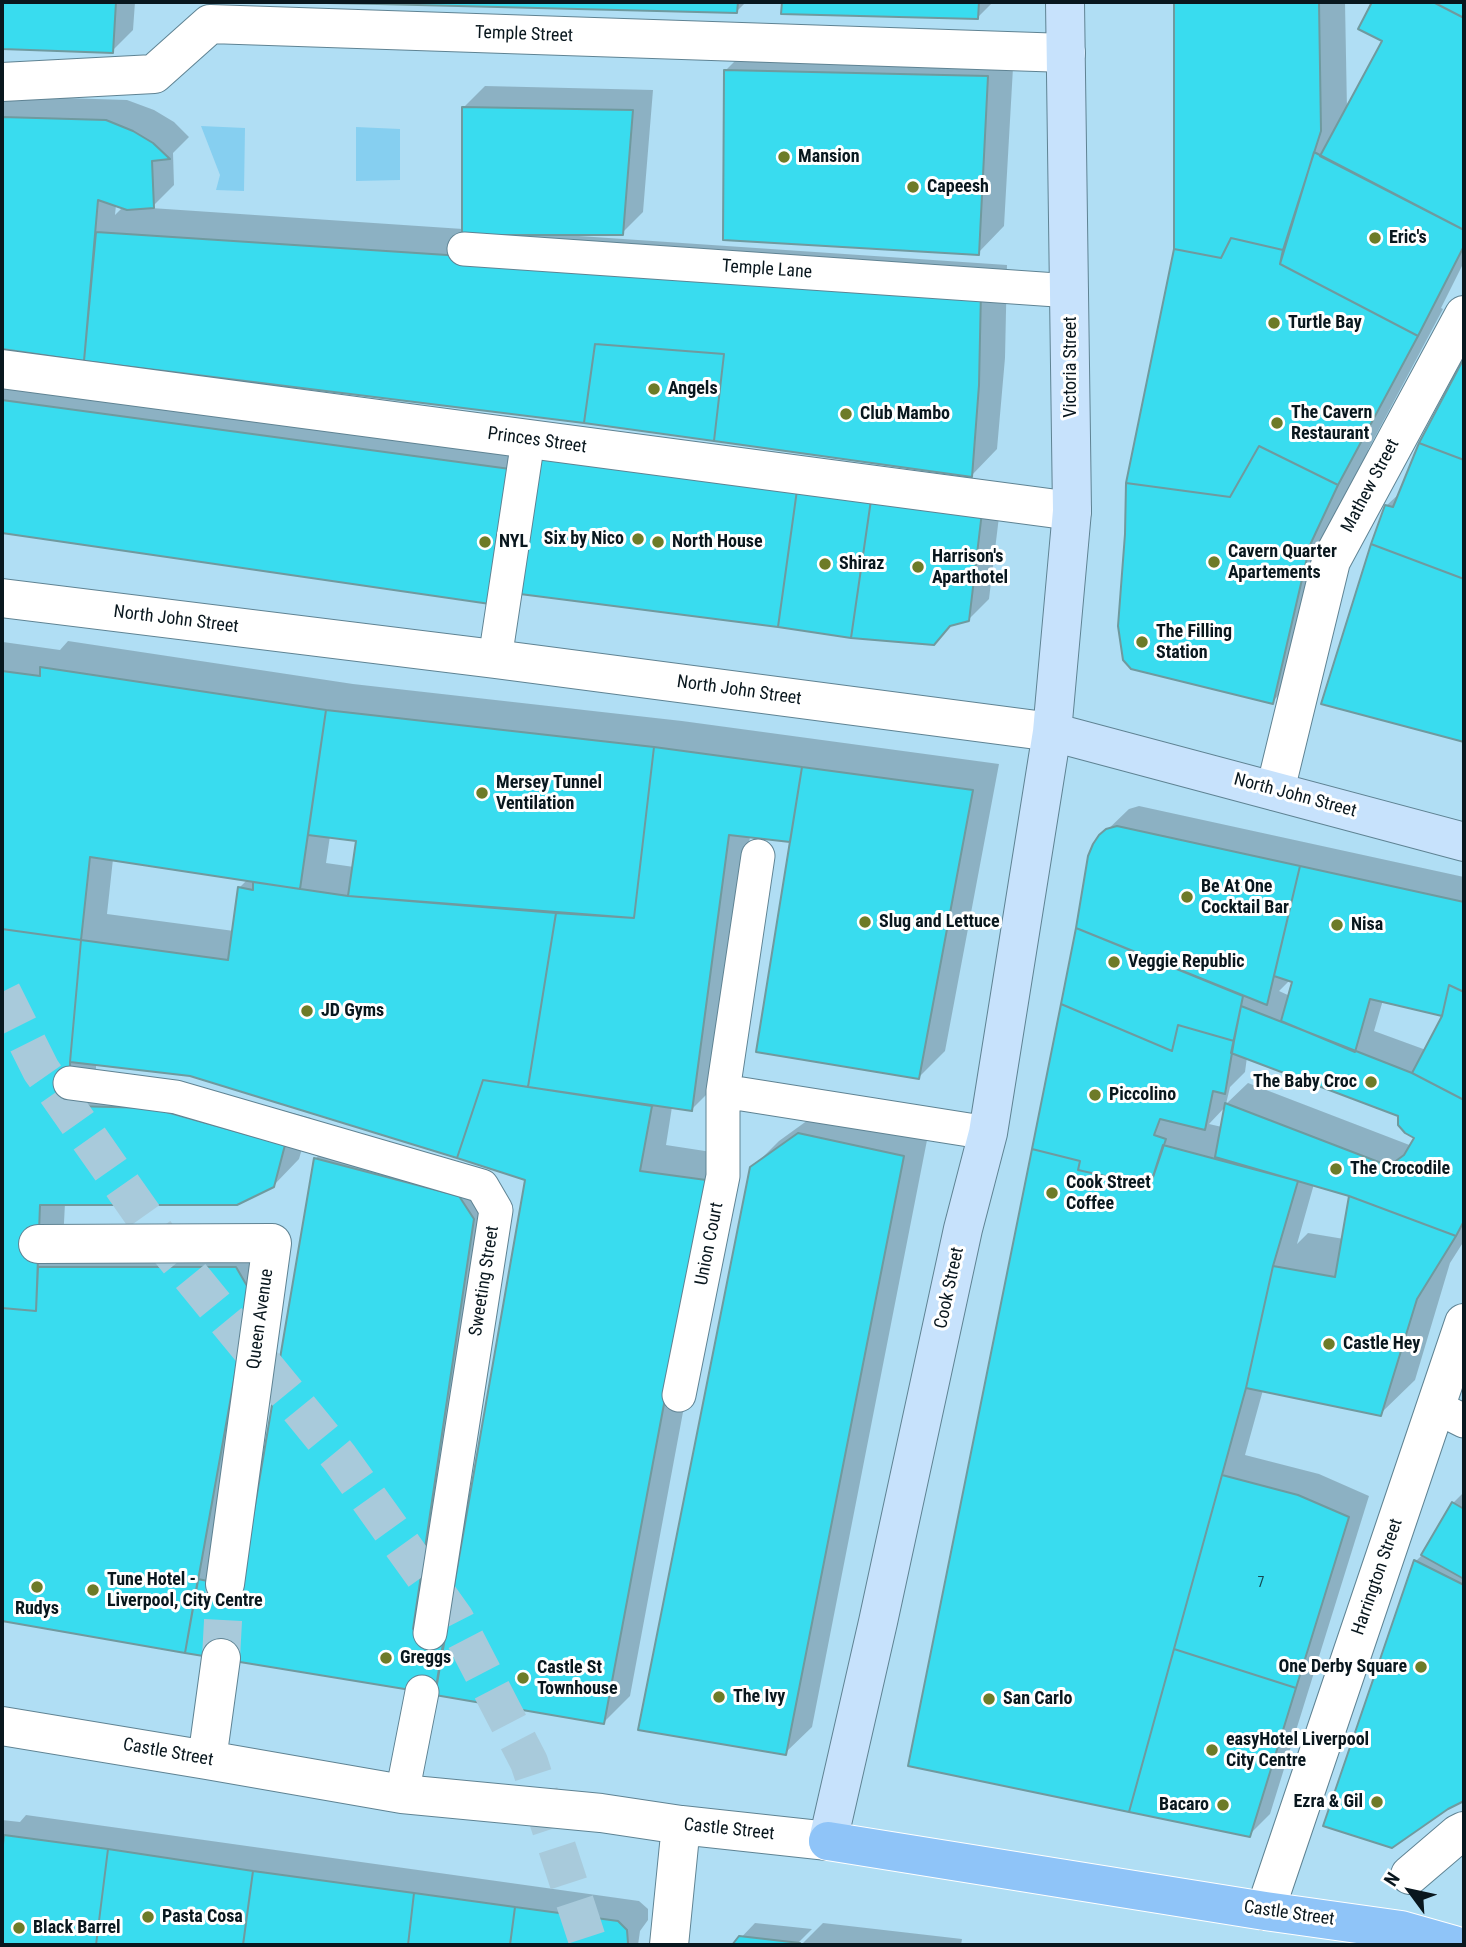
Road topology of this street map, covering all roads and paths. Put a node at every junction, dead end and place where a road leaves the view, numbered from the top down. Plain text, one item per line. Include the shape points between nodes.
1 (1065, 2) edge
2 (1066, 53) junction
3 (2, 82) edge
4 (464, 249) dead end
5 (1071, 291) junction
6 (1464, 315) edge
7 (2, 369) edge
8 (528, 440) junction
9 (1072, 511) junction
10 (2, 598) edge
11 (495, 659) junction
12 (1052, 732) junction
13 (1275, 791) junction
14 (1464, 842) edge
15 (758, 856) dead end
16 (70, 1083) dead end
17 (723, 1091) junction
18 (988, 1133) junction
19 (38, 1244) dead end
20 (1464, 1323) edge
21 (679, 1395) dead end
22 (1450, 1414) edge
23 (225, 1584) tunnel mouth
24 (430, 1633) dead end
25 (220, 1658) tunnel mouth
26 (422, 1692) dead end
27 (11, 1727) edge
28 (207, 1760) junction
29 (402, 1794) junction
30 (681, 1825) junction
31 (1464, 1831) edge
32 (828, 1841) junction
33 (1410, 1875) dead end
34 (1265, 1911) junction
35 (669, 1945) edge
36 (1454, 1945) edge

1 - 2 street, Victoria Street
2 - 3 street, Temple Street via 210,24 155,74
2 - 5 street, Victoria Street
4 - 5 lane, Temple Lane
5 - 9 street, Victoria Street
6 - 13 street, Mathew Street via 1331,561
7 - 8 street, Princes Street
8 - 9 street, Princes Street
8 - 11 lane
9 - 12 street, Victoria Street
10 - 11 street, North John Street
11 - 12 street, North John Street
12 - 13 street, North John Street
12 - 18 street, Cook Street
13 - 14 street, North John Street
15 - 17 lane, Union Court
16 - 24 lane, Sweeting Street via 176,1097 482,1186 496,1210
17 - 18 lane
17 - 21 lane, Union Court via 723,1176
18 - 32 street, Cook Street
19 - 23 street, Queen Avenue via 272,1243
20 - 22 street, Harrington Street
22 - 34 street, Harrington Street
25 - 28 street
26 - 29 lane
27 - 28 street, Castle Street
28 - 29 street, Castle Street
29 - 30 street, Castle Street
30 - 32 street, Castle Street
30 - 35 street
31 - 33 street
32 - 34 main road, Castle Street
34 - 36 main road, Castle Street via 1401,1930

